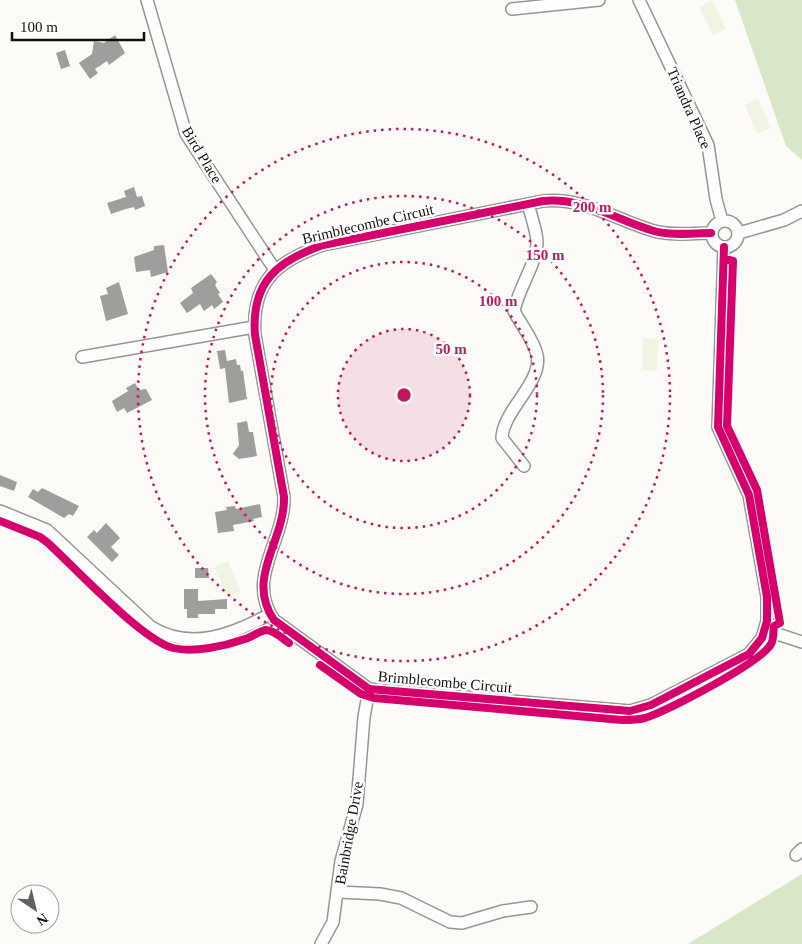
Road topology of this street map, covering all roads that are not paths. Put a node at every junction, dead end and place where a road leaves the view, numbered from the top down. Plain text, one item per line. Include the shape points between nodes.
1 (147, 0) edge
2 (599, 0) edge
3 (639, 0) edge
4 (512, 9) dead end
5 (528, 204) junction
6 (802, 211) edge
7 (722, 220) junction
8 (712, 233) junction
9 (739, 233) junction
10 (724, 247) junction
11 (275, 270) junction
12 (254, 327) junction
13 (82, 357) dead end
14 (524, 466) dead end
15 (0, 511) edge
16 (270, 614) junction
17 (765, 630) junction
18 (802, 642) edge
19 (369, 689) junction
20 (339, 892) junction
21 (531, 907) dead end
22 (321, 944) edge

1 - 11 street, Bird Place via 186,134
2 - 4 street
3 - 7 street, Triandra Place via 708,145
5 - 8 street, Brimblecombe Circuit via 567,200 654,231
5 - 11 street, Brimblecombe Circuit via 324,245 297,254
5 - 14 street via 537,242 514,311 535,348 538,366 502,431 502,438
6 - 9 street via 784,220
7 - 8 street via 714,226
7 - 9 street via 735,225
8 - 10 street via 716,244
9 - 10 street via 733,245
10 - 17 street, Brimblecombe Circuit via 718,422 722,438 749,495 768,610
11 - 12 street, Brimblecombe Circuit via 258,297
12 - 13 street
12 - 16 street, Brimblecombe Circuit via 284,497 281,523 262,583 265,606
15 - 16 street via 47,530 151,627 164,635 182,640 215,636 245,628
16 - 19 street, Brimblecombe Circuit via 280,626
17 - 18 street
17 - 19 street, Brimblecombe Circuit via 758,646 749,654 640,709 630,711
19 - 20 street, Bainbridge Drive via 357,804 341,861
20 - 21 street via 400,898 450,922 462,923
20 - 22 street, Bainbridge Drive via 334,922

